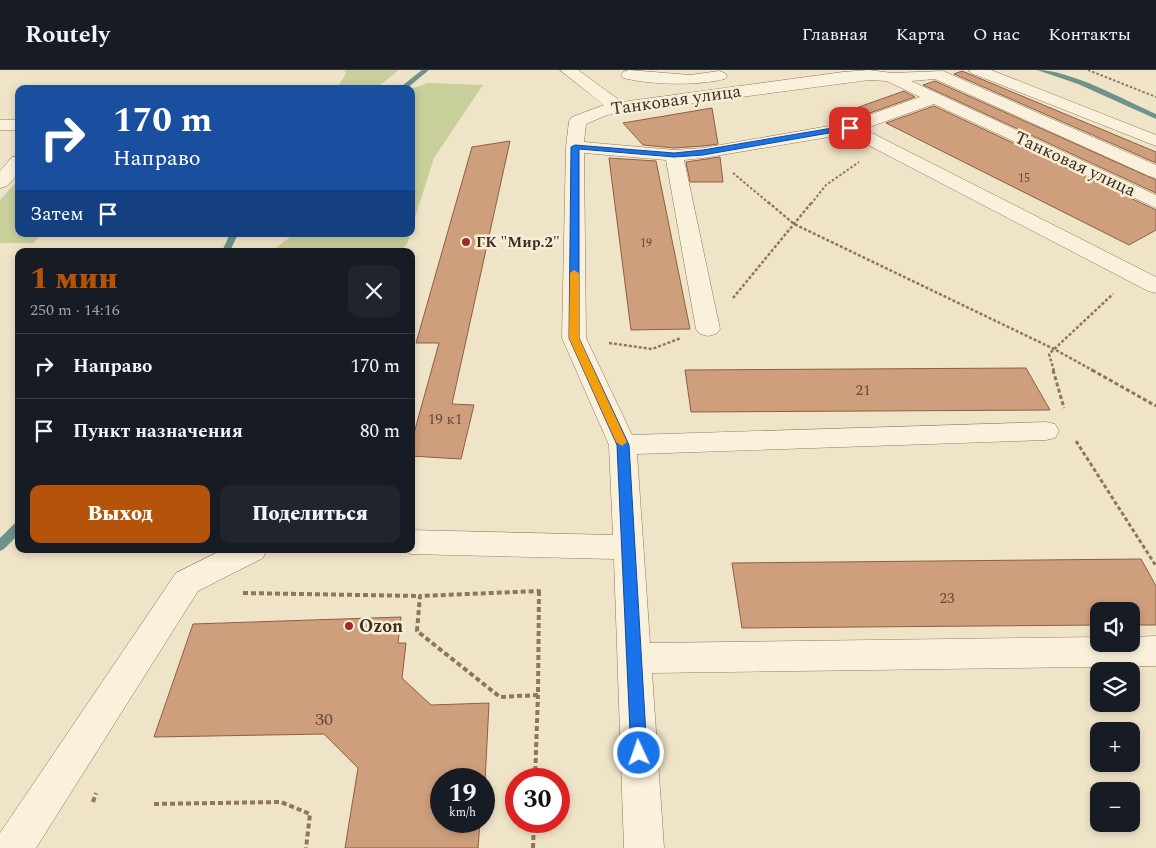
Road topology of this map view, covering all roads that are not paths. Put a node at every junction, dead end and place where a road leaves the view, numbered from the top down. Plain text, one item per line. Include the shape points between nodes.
1 (568, 70) edge
2 (977, 70) edge
3 (629, 75) dead end
4 (890, 77) junction
5 (802, 83) junction
6 (934, 98) junction
7 (619, 108) junction
8 (15, 124) edge
9 (0, 125) edge
10 (850, 128) junction
11 (1156, 141) edge
12 (575, 147) junction
13 (674, 155) junction
14 (15, 165) edge
15 (1156, 172) edge
16 (0, 182) edge
17 (1156, 202) edge
18 (1156, 286) edge
19 (708, 329) road end
20 (1061, 427) road end
21 (623, 445) junction
22 (415, 542) edge
23 (628, 547) junction
24 (244, 553) edge
25 (1156, 651) edge
26 (634, 658) junction
27 (13, 848) edge
28 (644, 848) edge

1 - 7 street
2 - 11 street
3 - 5 street via 690,80 743,74
4 - 5 street, Танковая улица via 869,75
4 - 6 street, Танковая улица
4 - 15 street via 937,74
5 - 7 street, Танковая улица
6 - 10 street
6 - 17 street, Танковая улица
7 - 12 street, Танковая улица via 603,110 578,121
8 - 9 street
10 - 13 street
10 - 18 street
12 - 13 street
12 - 21 street, Танковая улица via 574,338
13 - 19 street
14 - 16 street
20 - 21 street
21 - 23 street, Танковая улица
22 - 23 street
23 - 26 street, Танковая улица
24 - 27 street via 187,582
25 - 26 street
26 - 28 street, Танковая улица

